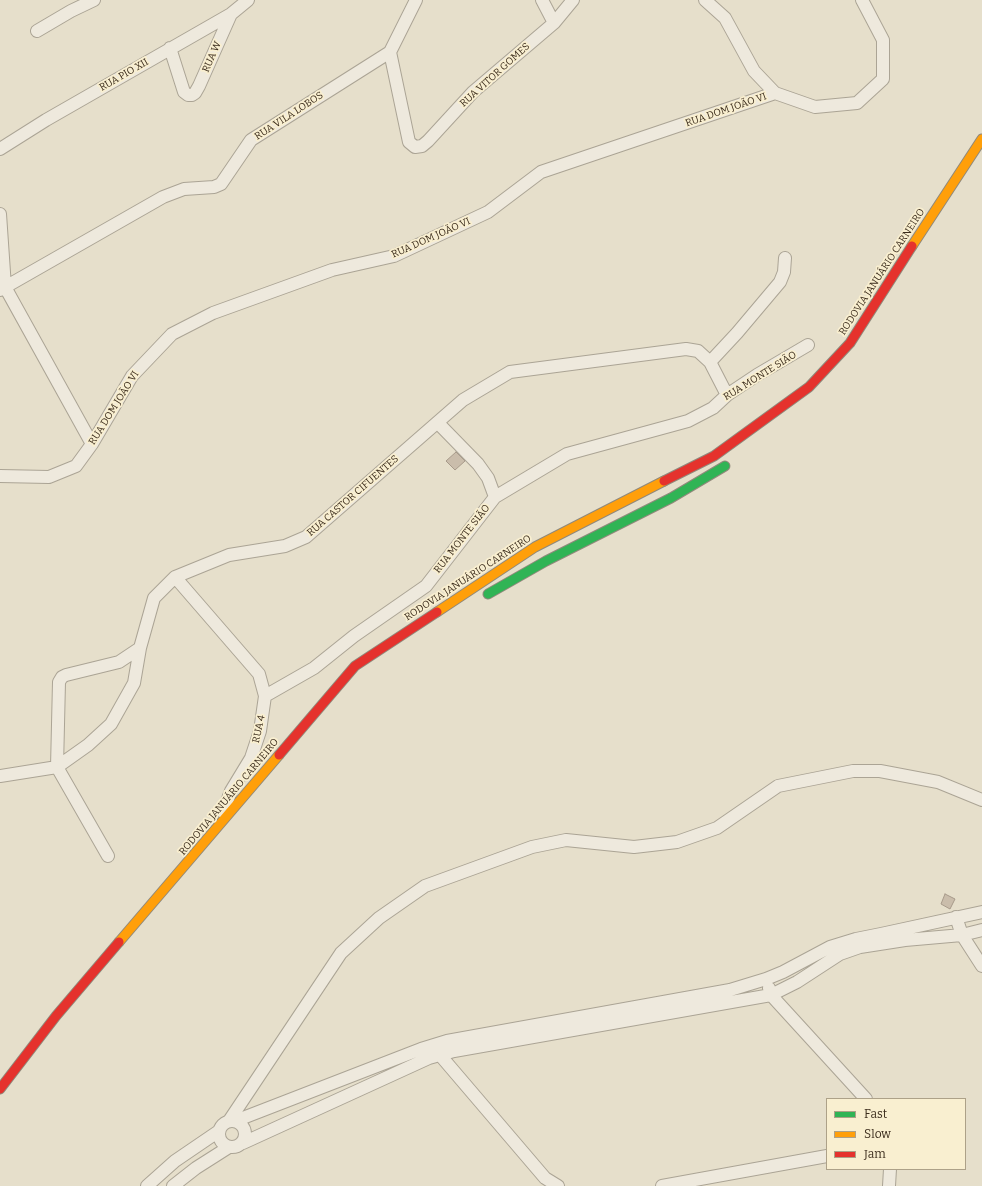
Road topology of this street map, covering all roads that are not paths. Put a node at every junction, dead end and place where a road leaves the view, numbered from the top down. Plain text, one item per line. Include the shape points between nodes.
1 (94, 0) edge
2 (248, 0) edge
3 (416, 0) edge
4 (542, 0) edge
5 (573, 0) edge
6 (705, 0) edge
7 (862, 0) edge
8 (231, 14) junction
9 (554, 23) junction
10 (37, 31) dead end
11 (170, 48) junction
12 (390, 52) junction
13 (775, 93) junction
14 (982, 139) edge
15 (0, 148) edge
16 (0, 214) edge
17 (786, 258) dead end
18 (3, 288) edge
19 (808, 345) dead end
20 (710, 362) junction
21 (727, 395) junction
22 (438, 423) junction
23 (92, 444) junction
24 (730, 463) dead end
25 (0, 476) edge
26 (495, 497) junction
27 (175, 577) junction
28 (479, 599) dead end
29 (426, 630) dead end
30 (413, 639) dead end
31 (140, 648) junction
32 (265, 696) junction
33 (57, 767) junction
34 (0, 776) edge
35 (982, 800) edge
36 (218, 826) junction
37 (108, 856) dead end
38 (982, 912) edge
39 (956, 917) junction
40 (982, 930) edge
41 (962, 935) junction
42 (982, 966) edge
43 (766, 979) junction
44 (771, 995) junction
45 (440, 1049) junction
46 (0, 1088) edge
47 (865, 1098) edge
48 (232, 1121) junction
49 (219, 1131) junction
50 (243, 1143) junction
51 (229, 1147) junction
52 (826, 1156) edge
53 (890, 1170) edge
54 (147, 1186) edge
55 (174, 1186) edge
56 (558, 1186) edge
57 (662, 1186) edge
58 (889, 1186) edge

1 - 10 street
2 - 8 street, RUA PIO XII
3 - 12 street
4 - 9 street
5 - 9 street, RUA VITOR GOMES
6 - 13 street via 725,18 754,71
7 - 13 street, RUA DOM JOÃO VI via 883,40 883,79 857,103 815,107
8 - 11 street, RUA PIO XII
8 - 11 street, RUA W via 199,86 192,95 184,92
9 - 12 street, RUA VITOR GOMES via 473,92 422,146 415,147 409,142
11 - 15 street, RUA PIO XII
12 - 18 street, RUA VILA LOBOS via 251,140 221,184 214,187 184,189 163,196
13 - 23 street, RUA DOM JOÃO VI via 541,172 488,212 394,256 332,270 213,313 172,334 132,376
14 - 36 highway, RODOVIA JANUÁRIO CARNEIRO via 850,343 809,387 714,456 534,547 355,666
16 - 18 street
17 - 20 street via 780,282
18 - 23 street
19 - 21 street, RUA MONTE SIÃO
20 - 21 street, RUA CASTOR CIFUENTES
20 - 22 street, RUA CASTOR CIFUENTES via 698,351 686,349 510,372 464,400
21 - 26 street, RUA MONTE SIÃO via 712,408 688,421 567,454
22 - 26 street via 478,464 488,478
22 - 27 street, RUA CASTOR CIFUENTES via 306,537 285,546 229,555
23 - 25 street, RUA DOM JOÃO VI via 76,466 49,477
24 - 28 highway via 671,498 546,561
26 - 32 street, RUA MONTE SIÃO via 426,586 354,636 314,668
27 - 31 street, RUA CASTOR CIFUENTES via 154,598
27 - 32 street via 259,674
29 - 30 highway, RODOVIA JANUÁRIO CARNEIRO
31 - 33 street, RUA CASTOR CIFUENTES via 134,683 111,724 88,745
31 - 33 street via 119,662 62,677 59,682
32 - 36 street, RUA 4 via 260,731 251,758 231,791
33 - 34 street, RUA CASTOR CIFUENTES
33 - 37 street
35 - 48 street via 938,782 880,771 853,771 778,786 717,828 677,842 634,847 566,840 532,847 425,886 379,918 342,953
36 - 46 highway, RODOVIA JANUÁRIO CARNEIRO via 56,1016
38 - 39 street
39 - 41 street
39 - 43 street via 830,947
40 - 41 street
41 - 42 street
41 - 44 street via 860,947 840,954 797,982
43 - 44 street
43 - 45 street via 730,990 447,1041
44 - 45 street via 478,1047
44 - 47 street
45 - 48 street via 414,1051
45 - 50 street via 429,1058
45 - 56 street via 545,1178
48 - 49 street via 222,1124
48 - 50 street via 242,1126 246,1134
49 - 51 street via 220,1141
49 - 54 street via 175,1161
50 - 51 street
51 - 55 street
52 - 57 street
53 - 58 street

